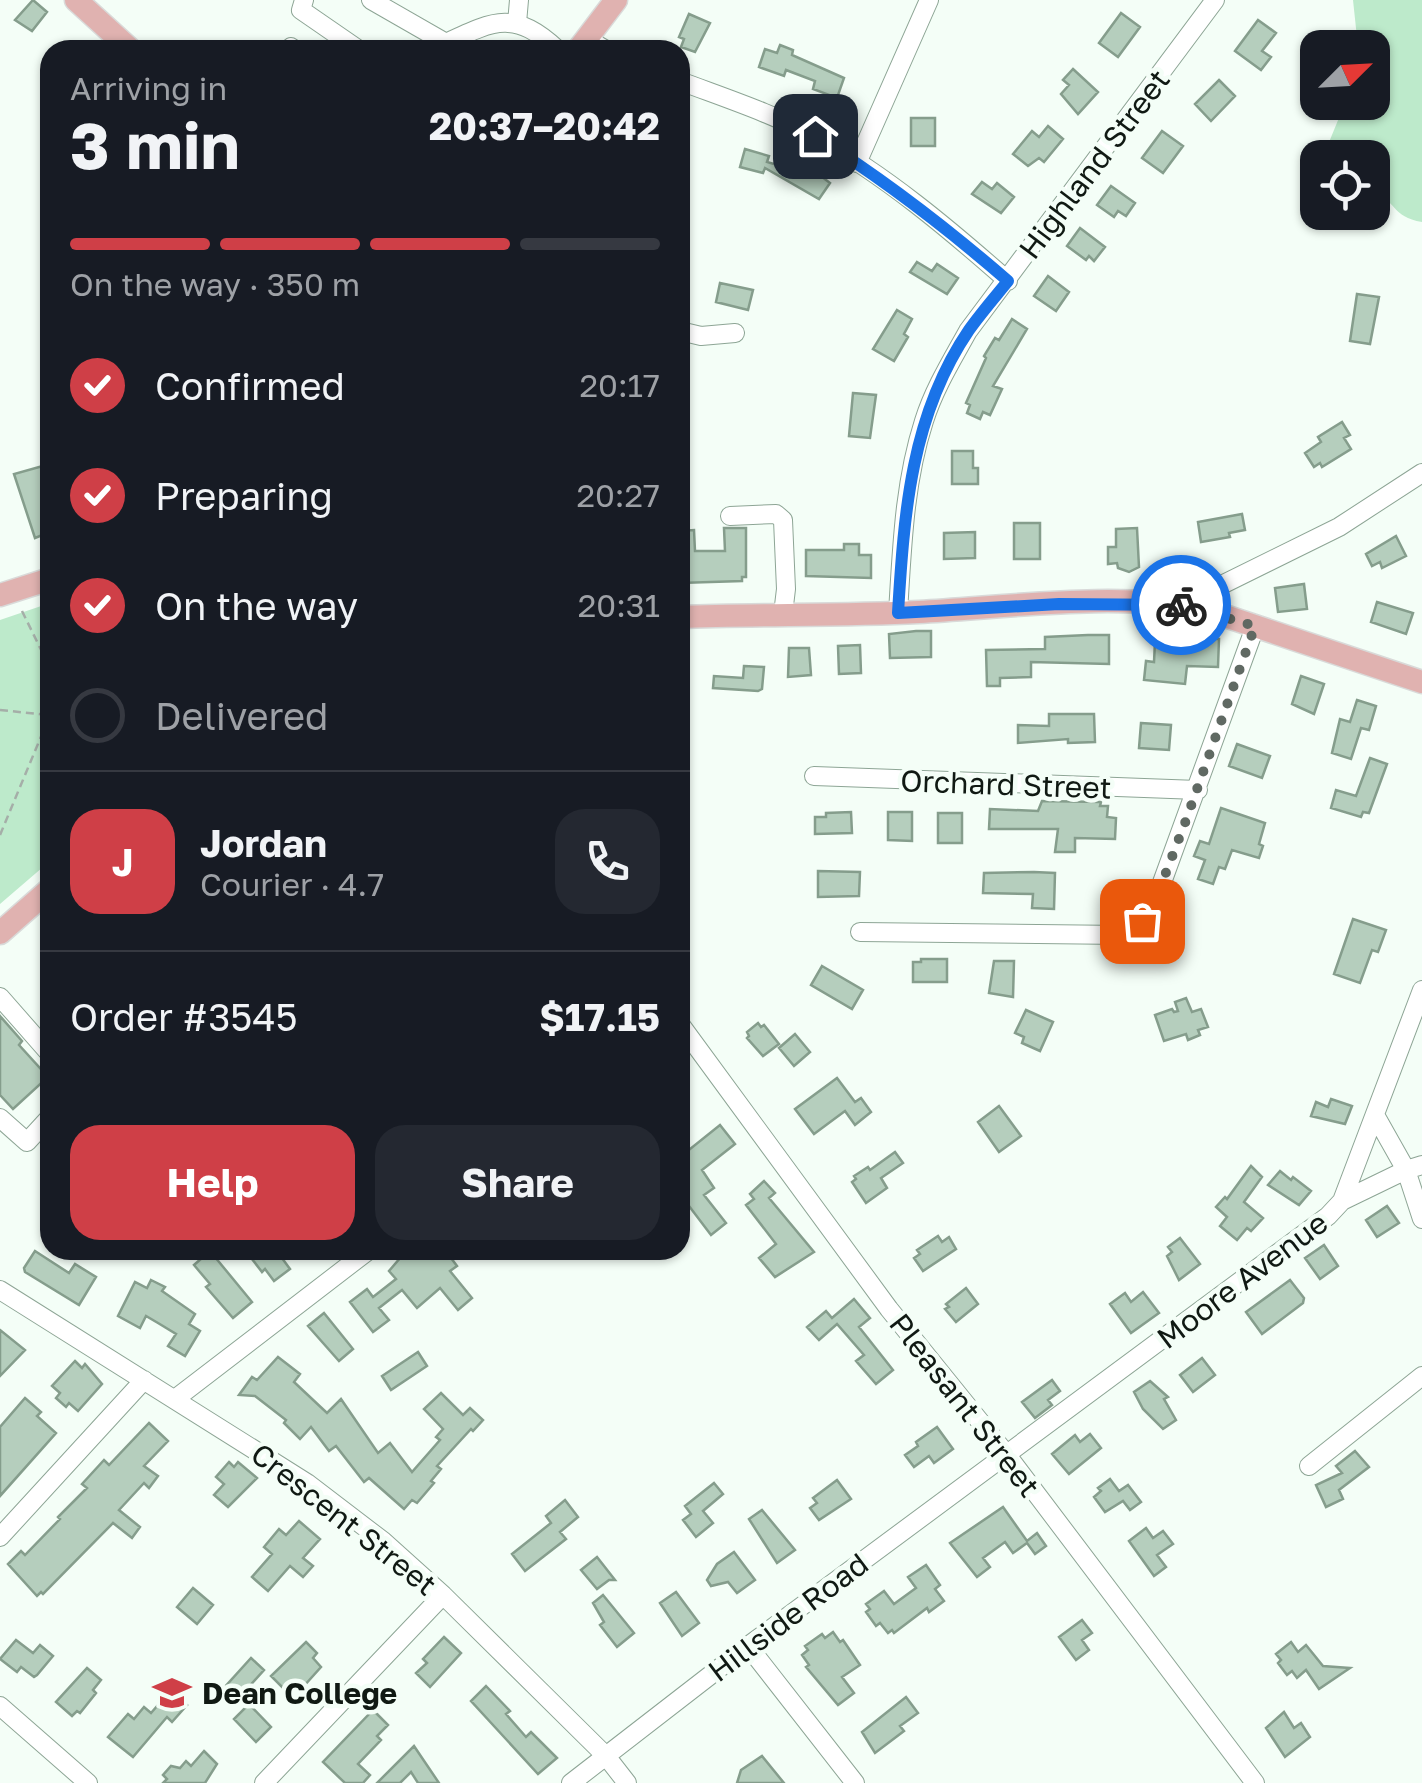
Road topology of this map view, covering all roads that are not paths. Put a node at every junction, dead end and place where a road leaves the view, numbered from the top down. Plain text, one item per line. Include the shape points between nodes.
1 (76, 0) edge
2 (304, 0) edge
3 (372, 0) edge
4 (519, 0) edge
5 (616, 0) edge
6 (929, 0) edge
7 (1215, 0) edge
8 (516, 23) junction
9 (120, 40) edge
10 (344, 40) edge
11 (434, 40) edge
12 (457, 40) edge
13 (546, 40) edge
14 (593, 40) edge
15 (690, 85) edge
16 (857, 163) junction
17 (1008, 281) junction
18 (690, 333) edge
19 (734, 333) dead end
20 (1422, 473) edge
21 (730, 516) dead end
22 (40, 582) edge
23 (0, 595) edge
24 (1181, 605) junction
25 (898, 613) junction
26 (783, 614) junction
27 (690, 617) edge
28 (1255, 626) junction
29 (1422, 682) edge
30 (814, 776) dead end
31 (1198, 790) junction
32 (40, 898) edge
33 (0, 932) edge
34 (860, 932) dead end
35 (1422, 990) edge
36 (0, 997) edge
37 (690, 1038) edge
38 (40, 1043) edge
39 (1376, 1115) junction
40 (0, 1118) edge
41 (40, 1128) edge
42 (1414, 1168) edge
43 (1342, 1201) junction
44 (1422, 1219) edge
45 (356, 1260) edge
46 (0, 1290) edge
47 (1422, 1376) edge
48 (144, 1380) junction
49 (175, 1400) junction
50 (1006, 1455) junction
51 (1309, 1466) dead end
52 (0, 1537) edge
53 (443, 1595) junction
54 (748, 1646) junction
55 (0, 1706) edge
56 (606, 1756) junction
57 (88, 1783) edge
58 (264, 1783) edge
59 (571, 1783) edge
60 (627, 1783) edge
61 (855, 1783) edge
62 (1255, 1783) edge

1 - 9 main road
2 - 10 street via 301,10
3 - 11 street
4 - 8 street
5 - 14 main road
6 - 16 street
7 - 17 street, Highland Street
8 - 12 street via 476,29
8 - 13 street
15 - 16 street via 815,136
16 - 17 street
17 - 25 street, Highland Street via 968,331 924,421 904,518
18 - 19 street
20 - 24 street via 1339,528
21 - 26 street via 776,514 783,520
22 - 23 main road
24 - 25 main road
24 - 28 main road
25 - 26 main road
26 - 27 main road
28 - 29 main road
28 - 31 street
30 - 31 street, Orchard Street
31 - 34 street via 1146,916 1123,935
32 - 33 main road
35 - 39 street, Moore Avenue
36 - 38 street
37 - 50 street, Pleasant Street via 889,1309
39 - 42 street
39 - 43 street, Moore Avenue
40 - 41 street via 28,1142
42 - 43 street
42 - 44 street
43 - 50 street, Moore Avenue via 1314,1230
45 - 49 street
46 - 48 street, Crescent Street
47 - 51 street
48 - 49 street, Crescent Street
48 - 52 street
49 - 53 street, Crescent Street via 307,1483
50 - 54 street, Hillside Road
50 - 62 street, Pleasant Street
53 - 56 street, Crescent Street
53 - 58 street
54 - 56 street, Hillside Road
54 - 61 street
55 - 57 street
56 - 59 street, Hillside Road
56 - 60 street, Crescent Street

